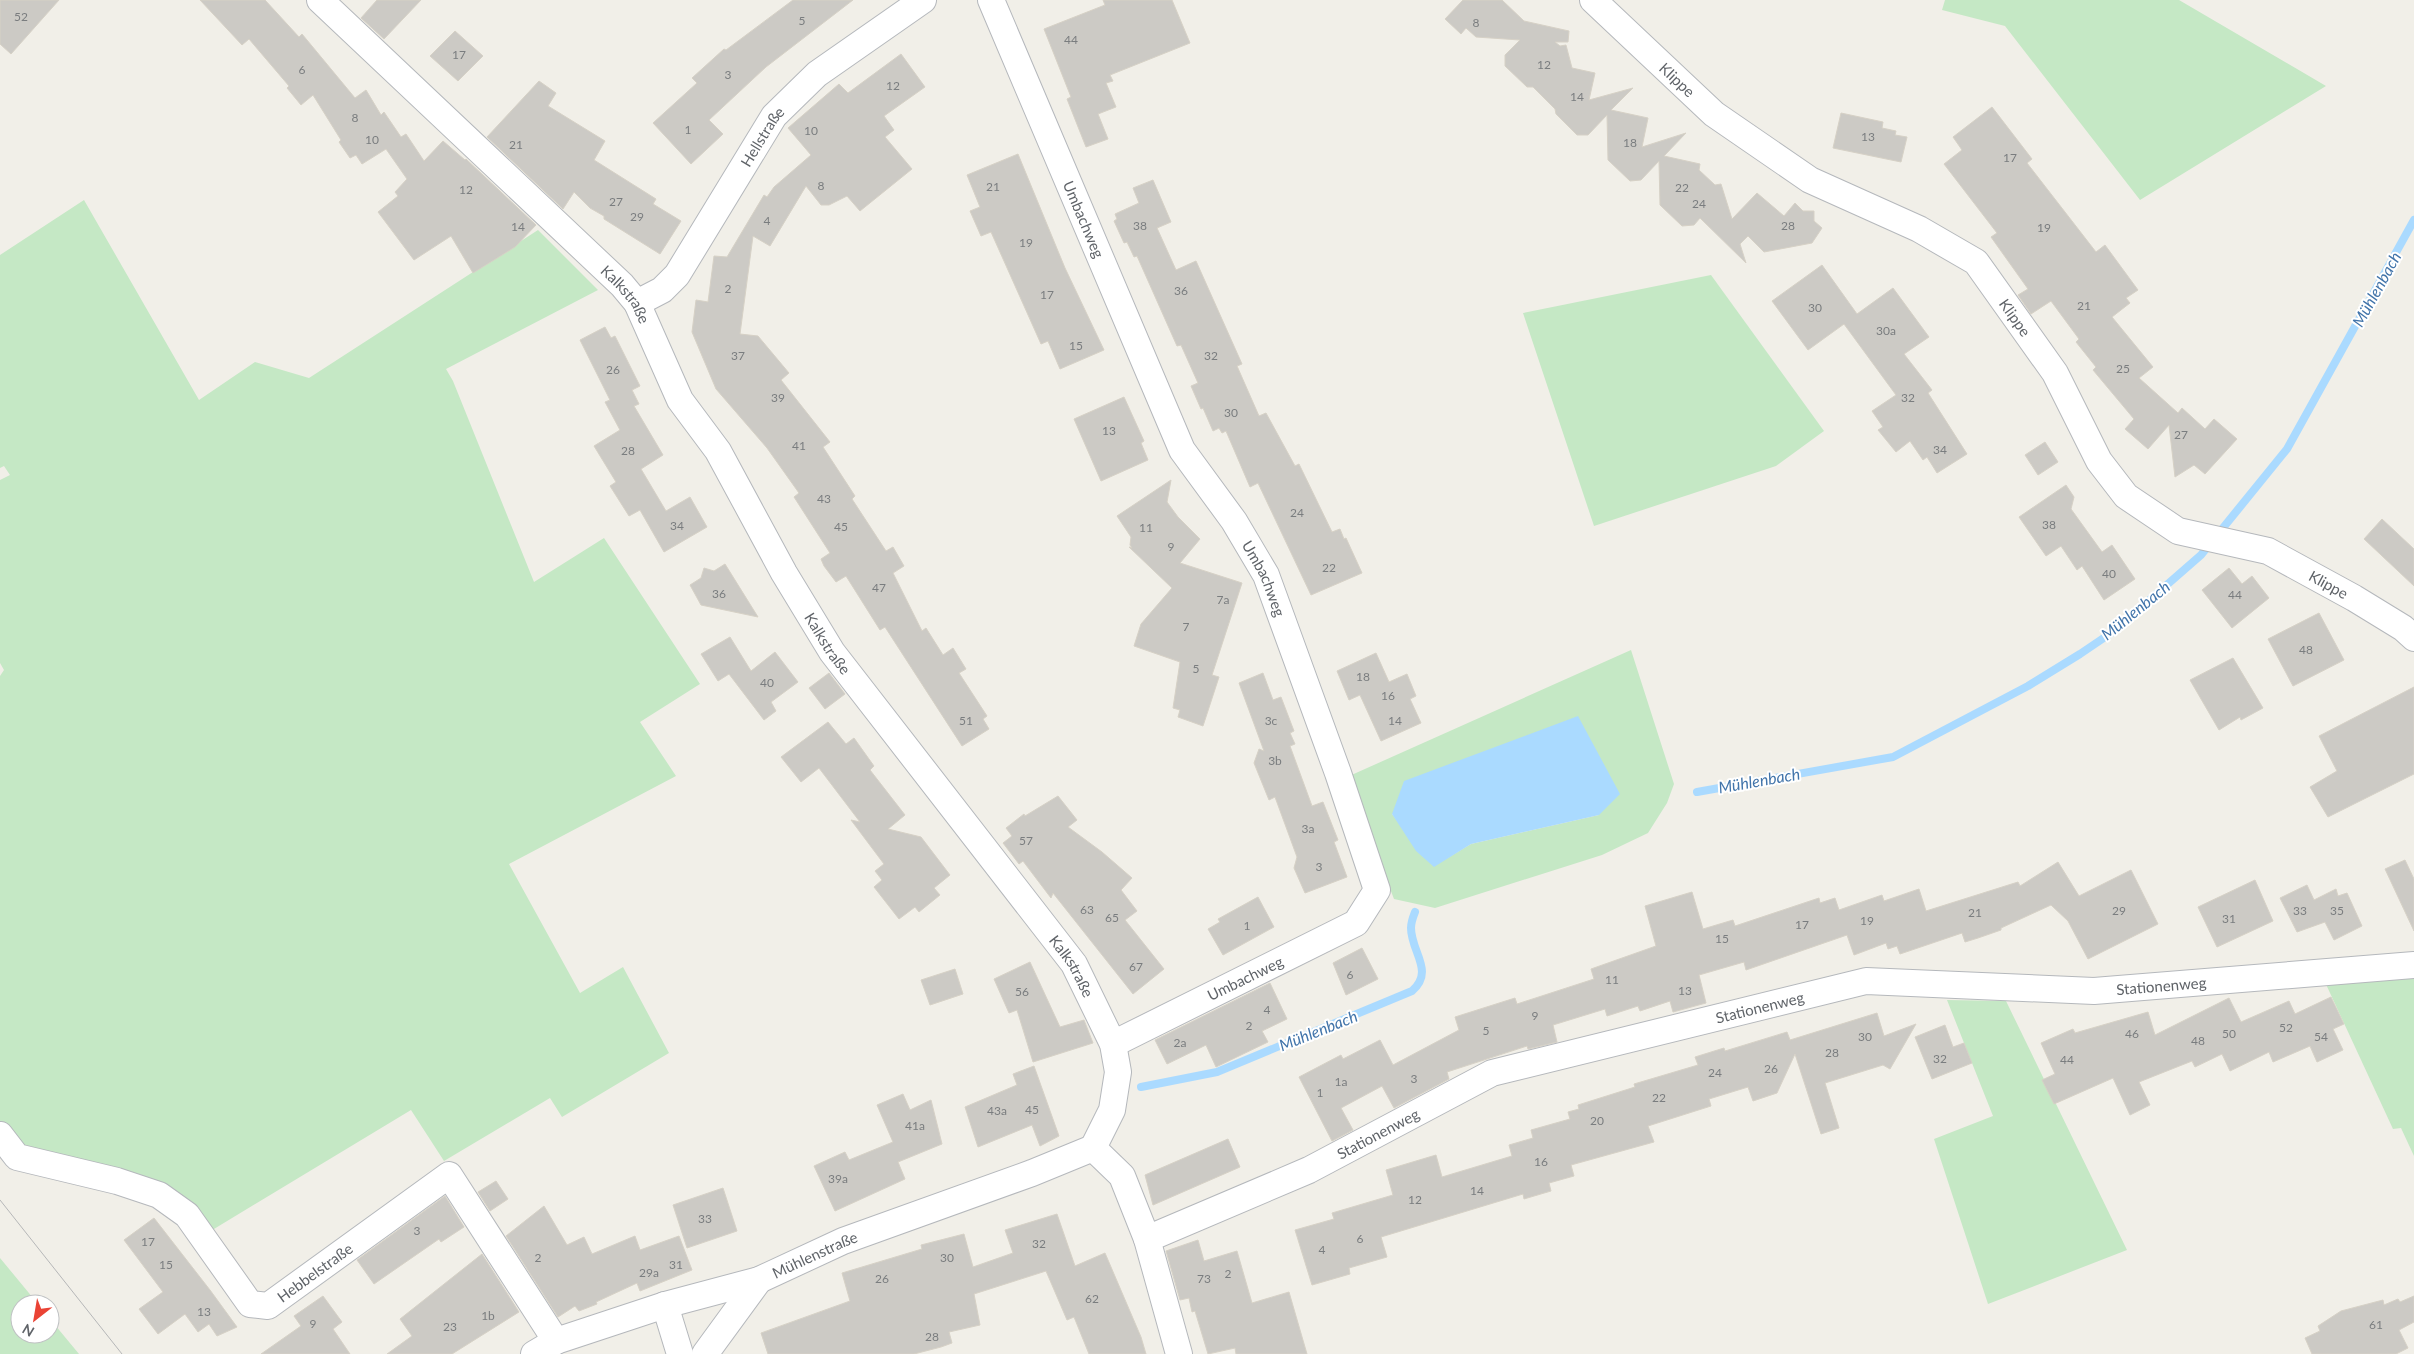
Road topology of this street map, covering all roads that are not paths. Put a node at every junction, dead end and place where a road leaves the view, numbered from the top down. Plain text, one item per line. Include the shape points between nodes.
1 (320, 0) edge
2 (924, 0) edge
3 (991, 0) edge
4 (1594, 0) edge
5 (637, 303) junction
6 (2414, 638) edge
7 (2414, 965) edge
8 (1113, 1044) junction
9 (0, 1135) edge
10 (1093, 1148) junction
11 (1147, 1239) junction
12 (759, 1280) junction
13 (665, 1305) junction
14 (545, 1348) edge
15 (680, 1354) edge
16 (706, 1354) edge
17 (1179, 1354) edge

1 - 5 street, Kalkstraße via 622,285
2 - 5 street, Hellstraße via 817,74 774,116 677,274 662,290
3 - 8 street, Umbachweg via 1182,450 1234,521 1266,575 1378,890 1356,923
4 - 6 street, Klippe via 1714,114 1810,180 1918,229 1976,262 2055,373 2099,461 2126,496 2178,531 2268,551 2354,598
5 - 8 street, Kalkstraße via 680,400 718,451 784,573 832,652 1074,964
7 - 11 street, Stationenweg via 2094,991 1866,981 1492,1073 1308,1170
8 - 10 street, Kalkstraße via 1118,1072 1112,1110
9 - 14 street, Hebbelstraße via 17,1157 116,1181 159,1196 187,1216 250,1304 268,1306 448,1175
10 - 11 street via 1122,1176
10 - 12 street, Mühlenstraße via 843,1241
11 - 17 street
12 - 13 street, Mühlenstraße
12 - 16 street
13 - 14 street, Mühlenstraße
13 - 15 street

